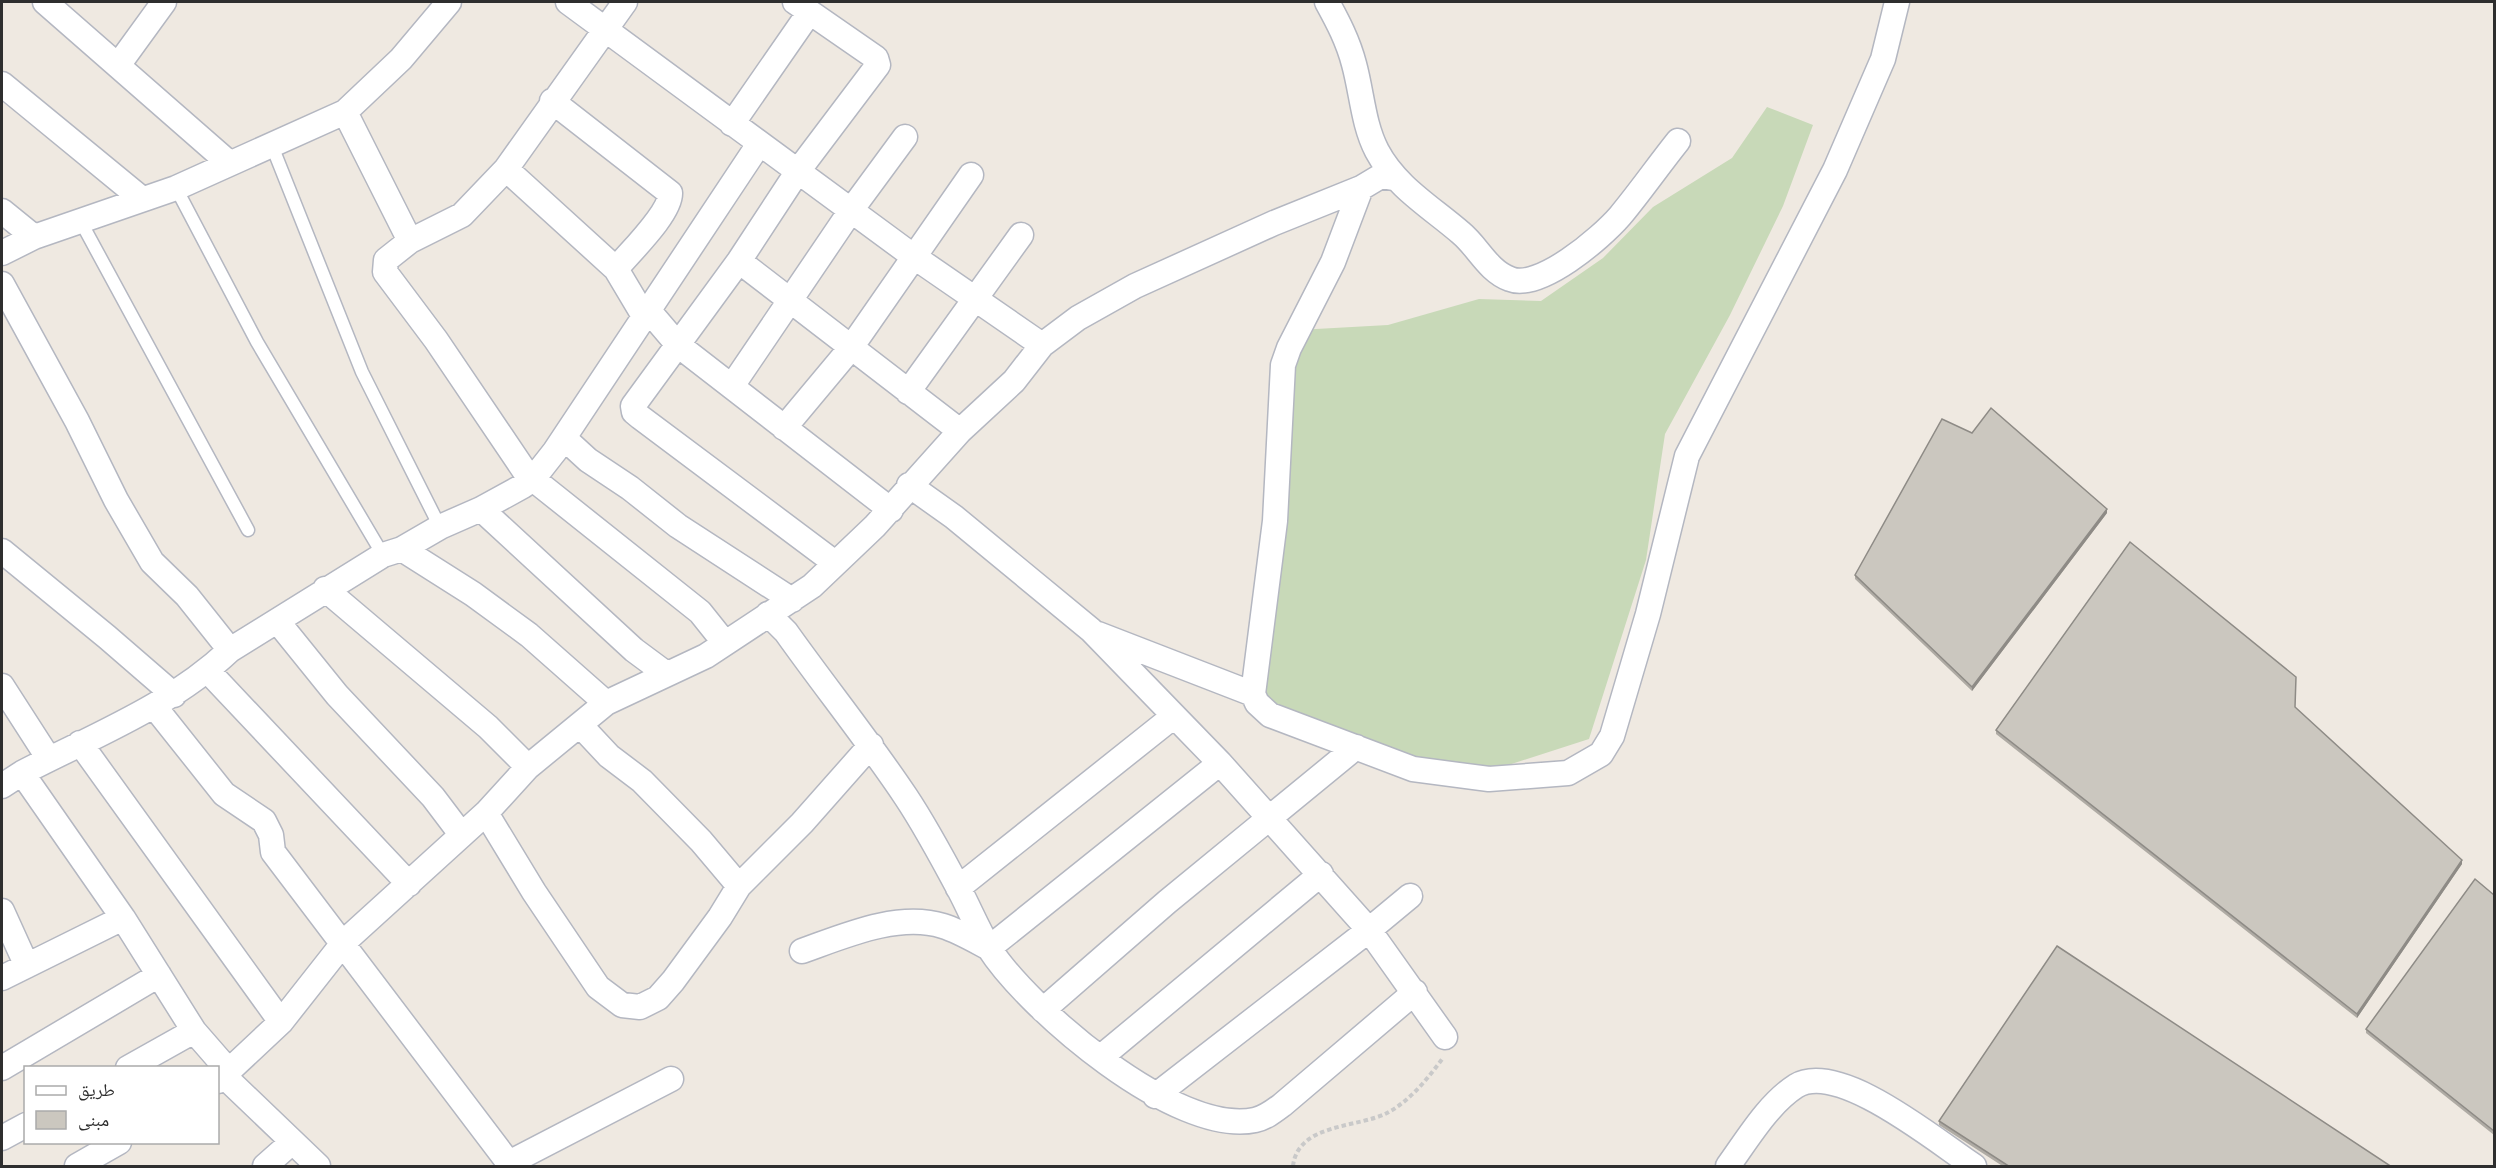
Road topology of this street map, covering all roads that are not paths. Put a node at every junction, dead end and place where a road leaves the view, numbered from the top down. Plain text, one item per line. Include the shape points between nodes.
1 (45, 2) edge
2 (164, 2) edge
3 (448, 2) edge
4 (568, 2) edge
5 (625, 2) edge
6 (1327, 2) edge
7 (1897, 2) edge
8 (802, 7) edge
9 (606, 29) junction
10 (119, 64) junction
11 (2, 84) edge
12 (552, 101) junction
13 (345, 112) junction
14 (732, 124) junction
15 (905, 137) dead end
16 (1677, 141) dead end
17 (759, 144) junction
18 (272, 146) junction
19 (229, 163) junction
20 (506, 169) junction
21 (798, 171) junction
22 (971, 175) dead end
23 (1394, 178) junction
24 (176, 188) junction
25 (1361, 188) junction
26 (142, 199) junction
27 (852, 209) junction
28 (2, 211) edge
29 (81, 222) junction
30 (1022, 235) dead end
31 (34, 237) junction
32 (410, 241) junction
33 (2, 253) edge
34 (913, 256) junction
35 (739, 261) junction
36 (616, 269) junction
37 (2, 284) edge
38 (976, 300) junction
39 (790, 302) junction
40 (646, 314) junction
41 (678, 345) junction
42 (1042, 345) junction
43 (850, 349) junction
44 (732, 386) junction
45 (908, 392) junction
46 (784, 428) junction
47 (960, 431) junction
48 (564, 438) junction
49 (531, 479) junction
50 (909, 485) junction
51 (481, 509) junction
52 (891, 510) junction
53 (440, 526) junction
54 (248, 530) dead end
55 (2, 552) edge
56 (392, 552) junction
57 (835, 563) junction
58 (325, 589) junction
59 (792, 600) junction
60 (768, 614) junction
61 (278, 622) junction
62 (1090, 630) junction
63 (724, 642) junction
64 (230, 650) junction
65 (208, 670) junction
66 (665, 673) junction
67 (2, 686) edge
68 (1253, 694) junction
69 (164, 701) junction
70 (606, 703) junction
71 (1174, 716) junction
72 (580, 725) junction
73 (80, 743) junction
74 (871, 745) junction
75 (1356, 747) junction
76 (49, 759) junction
77 (1220, 763) junction
78 (528, 767) junction
79 (22, 773) junction
80 (2, 786) edge
81 (486, 813) junction
82 (1270, 818) junction
83 (461, 834) junction
84 (1321, 874) junction
85 (409, 884) junction
86 (739, 886) junction
87 (958, 888) junction
88 (1410, 896) dead end
89 (2, 911) edge
90 (123, 918) junction
91 (1369, 930) junction
92 (345, 942) junction
93 (989, 948) junction
94 (802, 951) dead end
95 (26, 964) junction
96 (159, 975) junction
97 (2, 978) edge
98 (1414, 992) junction
99 (1043, 1010) junction
100 (281, 1022) junction
101 (194, 1030) junction
102 (1445, 1037) road end
103 (1101, 1058) junction
104 (131, 1066) edge
105 (217, 1066) edge
106 (2, 1068) edge
107 (224, 1076) edge
108 (671, 1079) dead end
109 (1155, 1095) junction
110 (24, 1126) edge
111 (2, 1138) edge
112 (291, 1143) junction
113 (117, 1144) edge
114 (510, 1165) edge
115 (77, 1167) edge
116 (265, 1167) edge
117 (318, 1167) edge
118 (1728, 1167) edge
119 (1974, 1167) edge

1 - 10 street
2 - 10 street
3 - 13 street via 401,59
4 - 9 street
5 - 9 street
6 - 23 street via 1348,44 1370,134
7 - 75 street via 1883,59 1835,170 1687,456 1648,614 1612,736 1601,754 1568,773 1488,779 1413,769
8 - 14 street
8 - 21 street via 876,58 878,65
9 - 12 street
9 - 14 street
10 - 19 street
11 - 26 street
12 - 20 street
12 - 36 street via 670,193 671,199 655,223
13 - 18 street
13 - 32 street
14 - 17 street
15 - 27 street
16 - 23 street via 1618,219 1549,273 1527,282 1498,273 1464,235
17 - 21 street
17 - 40 street
18 - 19 street
18 - 53 lane via 362,372
19 - 24 street
20 - 32 street via 462,215
20 - 36 street
21 - 27 street
21 - 35 street
22 - 34 street
23 - 25 street via 1381,176
24 - 26 street
24 - 56 lane via 257,342
25 - 42 street via 1135,286 1078,318
25 - 68 street via 1342,241 1283,365 1275,521
26 - 29 street
27 - 34 street
27 - 39 street
28 - 31 street
29 - 31 street
29 - 54 lane
30 - 38 street
31 - 33 street
32 - 49 street via 386,260 385,272
34 - 38 street
34 - 43 street
35 - 39 street
35 - 41 street
36 - 40 street
37 - 64 street via 152,562 187,596
38 - 42 street
38 - 45 street
39 - 43 street
39 - 44 street
40 - 41 street
40 - 48 street
41 - 44 street
41 - 57 street via 633,406 634,412
42 - 47 street via 1014,381
43 - 45 street
43 - 46 street
44 - 46 street
45 - 47 street
46 - 52 street
47 - 50 street
48 - 49 street
48 - 59 street via 678,526
49 - 51 street
49 - 63 street via 700,612
50 - 52 street
50 - 62 street via 954,517
51 - 53 street
51 - 66 street via 634,650
52 - 57 street
53 - 56 street
55 - 69 street via 107,637
56 - 58 street
56 - 70 street via 473,594 529,635
57 - 59 street
58 - 61 street
58 - 78 street via 488,727
59 - 60 street
60 - 63 street
60 - 74 street via 786,632
61 - 64 street
61 - 83 street via 337,695 433,797
62 - 68 street
62 - 71 street
63 - 66 street via 706,656
64 - 65 street
65 - 69 street
65 - 85 street
66 - 70 street
67 - 76 street
68 - 75 street via 1270,715
69 - 73 street
69 - 92 street via 224,794 264,822 273,852
70 - 72 street
71 - 77 street
71 - 87 street
72 - 78 street
72 - 86 street via 609,756 642,781
73 - 76 street
73 - 100 street
74 - 86 street
74 - 87 street via 921,820
75 - 82 street
76 - 79 street
77 - 82 street
77 - 93 street
78 - 81 street
79 - 80 street
79 - 90 street
81 - 83 street
81 - 86 street via 588,974 622,1005 640,1006 658,998 710,932
82 - 84 street
82 - 99 street
83 - 85 street
84 - 91 street
84 - 103 street
85 - 92 street
87 - 93 street
88 - 91 street
89 - 95 street
90 - 95 street
90 - 96 street
91 - 98 street
91 - 109 street
92 - 100 street
92 - 114 street via 418,1046
93 - 94 street via 942,926 911,922 865,931
93 - 99 street
95 - 97 street
96 - 101 street
96 - 106 street
98 - 102 street
98 - 109 street via 1282,1105 1261,1118 1216,1118
99 - 103 street
100 - 107 street
101 - 104 street
101 - 105 street
103 - 109 street
107 - 112 street
108 - 114 street
110 - 111 street
112 - 116 street
112 - 117 street
113 - 115 street
118 - 119 street via 1780,1100 1797,1086 1817,1079 1831,1080 1868,1095

